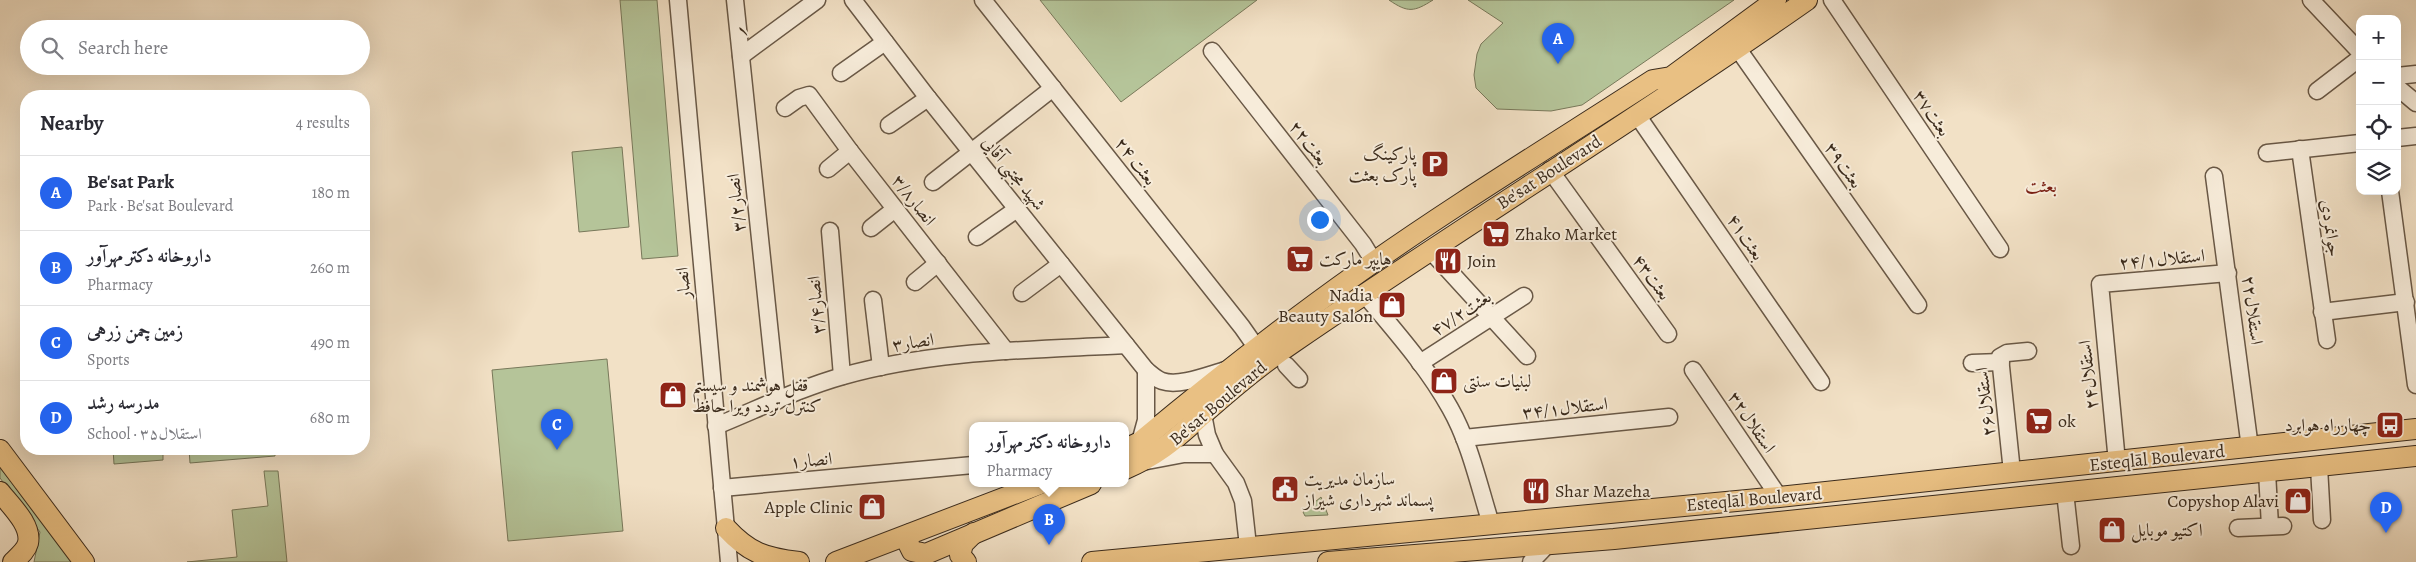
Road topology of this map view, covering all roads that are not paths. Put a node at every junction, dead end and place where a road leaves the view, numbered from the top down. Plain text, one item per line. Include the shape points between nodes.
1 (678, 0) edge
2 (735, 0) edge
3 (817, 0) edge
4 (853, 0) edge
5 (983, 0) edge
6 (1776, 0) edge
7 (1807, 0) edge
8 (1832, 0) edge
9 (2311, 0) edge
10 (885, 42) junction
11 (1738, 48) junction
12 (2356, 48) edge
13 (1212, 51) dead end
14 (740, 56) junction
15 (2357, 60) edge
16 (840, 73) dead end
17 (2416, 74) edge
18 (2401, 76) edge
19 (1053, 88) junction
20 (2401, 90) edge
21 (2316, 91) dead end
22 (928, 98) junction
23 (2416, 103) edge
24 (786, 108) dead end
25 (1637, 115) junction
26 (888, 125) dead end
27 (2416, 136) edge
28 (2401, 138) edge
29 (2356, 143) edge
30 (2300, 148) junction
31 (850, 151) junction
32 (972, 153) junction
33 (2267, 153) dead end
34 (828, 169) dead end
35 (1550, 170) junction
36 (2214, 176) dead end
37 (933, 182) dead end
38 (2391, 195) edge
39 (895, 209) junction
40 (1017, 209) junction
41 (871, 228) dead end
42 (830, 231) dead end
43 (977, 237) dead end
44 (2000, 249) dead end
45 (1431, 251) junction
46 (1374, 262) junction
47 (938, 263) junction
48 (1061, 264) junction
49 (2228, 273) junction
50 (915, 282) dead end
51 (2100, 284) joint
52 (1022, 293) dead end
53 (1365, 296) junction
54 (1524, 296) dead end
55 (873, 300) dead end
56 (2406, 302) junction
57 (1918, 305) dead end
58 (2322, 312) junction
59 (1492, 317) junction
60 (1668, 334) dead end
61 (2327, 340) dead end
62 (1126, 345) junction
63 (1256, 347) junction
64 (1006, 351) junction
65 (2028, 351) dead end
66 (1527, 356) dead end
67 (2001, 362) junction
68 (1972, 363) dead end
69 (1286, 365) dead end
70 (881, 367) junction
71 (1424, 368) junction
72 (1146, 370) junction
73 (1226, 370) junction
74 (1693, 370) dead end
75 (842, 376) junction
76 (1299, 379) dead end
77 (1821, 382) dead end
78 (2416, 385) edge
79 (777, 401) junction
80 (1203, 414) junction
81 (1669, 417) dead end
82 (716, 426) junction
83 (2416, 429) edge
84 (1464, 438) junction
85 (1133, 445) edge
86 (2250, 448) junction
87 (0, 450) edge
88 (1215, 454) junction
89 (2416, 456) edge
90 (2158, 458) junction
91 (2117, 462) junction
92 (969, 464) edge
93 (1134, 466) edge
94 (2319, 467) junction
95 (2012, 472) junction
96 (2267, 472) junction
97 (2161, 483) junction
98 (1021, 487) edge
99 (1084, 487) edge
100 (722, 488) junction
101 (1009, 489) edge
102 (0, 492) edge
103 (2065, 492) junction
104 (1778, 498) junction
105 (1720, 502) junction
106 (2322, 520) dead end
107 (1492, 524) junction
108 (726, 528) junction
109 (2238, 528) dead end
110 (1720, 529) junction
111 (975, 532) junction
112 (910, 534) junction
113 (1351, 536) junction
114 (1549, 543) junction
115 (1248, 546) junction
116 (2071, 546) dead end
117 (1444, 557) edge
118 (935, 558) edge
119 (1353, 560) junction
120 (13, 562) edge
121 (84, 562) edge
122 (729, 562) edge
123 (799, 562) edge
124 (836, 562) edge
125 (966, 562) edge
126 (1092, 562) edge
127 (1328, 562) edge
128 (1531, 562) edge

1 - 82 street, انصار
2 - 14 street, انصار۳/۲
3 - 14 street, ۱
4 - 10 street, شهید مجتبی آقایی
5 - 19 street, بعثت ۲۴
6 - 46 main road, Be'sat Boulevard via 1671,77 1653,80 1522,162
7 - 11 main road, Be'sat Boulevard
8 - 44 street, بعثت۳۷
9 - 12 street
10 - 16 street
10 - 22 street, شهید مجتبی آقایی
11 - 25 main road, Be'sat Boulevard
11 - 57 street, بعثت۳۹
13 - 46 street, بعثت۲۲
14 - 79 street, انصار۳/۲
15 - 21 street
17 - 18 street
19 - 32 street
19 - 63 street, بعثت ۲۴
20 - 23 street
22 - 26 street
22 - 32 street, شهید مجتبی آقایی
24 - 31 street, انصار۳/۸ via 809,95
25 - 35 main road, Be'sat Boulevard
25 - 77 street, بعثت۴۱
27 - 28 street
29 - 30 street
30 - 33 street
30 - 58 street, جوانمردی
31 - 34 street
31 - 39 street, انصار۳/۸
32 - 37 street
32 - 40 street, شهید مجتبی آقایی
35 - 45 main road, Be'sat Boulevard
35 - 60 street, بعثت۴۳
36 - 49 street, استقلال۲۲
38 - 56 street
39 - 41 street
39 - 47 street, انصار۳/۸
40 - 43 street
40 - 48 street, شهید مجتبی آقایی
42 - 75 street, انصار۳/۴
45 - 53 main road, Be'sat Boulevard
45 - 59 street
46 - 63 main road, Be'sat Boulevard
47 - 50 street
47 - 64 street, انصار۳/۸
48 - 52 street
48 - 62 street, شهید مجتبی آقایی
49 - 51 street, استقلال۲۴/۱
49 - 86 street, استقلال۲۲
51 - 91 street, استقلال۲۴
53 - 71 street
53 - 80 main road, Be'sat Boulevard via 1285,348
54 - 59 street, بعثت۴۷/۲
55 - 70 street
56 - 58 street
56 - 78 street
58 - 61 street, جوانمردی
59 - 66 street
59 - 71 street, بعثت۴۷/۲
62 - 64 street, انصار۳
62 - 72 street, شهید مجتبی آقایی
63 - 73 main road, Be'sat Boulevard
64 - 70 street, انصار۳ via 908,361
65 - 67 street, استقلال۲۶ via 2007,353 2000,357
67 - 68 street
67 - 95 street, استقلال۲۶
69 - 76 street
70 - 75 street, انصار۳
71 - 84 street via 1451,409
72 - 73 street via 1160,381 1181,383
72 - 85 street via 1146,420
73 - 85 main road, Be'sat Boulevard
74 - 104 street, استقلال۳۲
75 - 79 street, انصار۳
79 - 82 street, انصار۳
80 - 88 street
80 - 93 main road, Be'sat Boulevard via 1170,445
81 - 84 street, استقلال۳۴/۱
82 - 100 street, انصار
83 - 86 main road, Esteqlāl Boulevard
84 - 107 street
86 - 90 main road, Esteqlāl Boulevard
87 - 121 main road
88 - 93 street via 1184,454
88 - 115 street via 1236,483 1243,501
89 - 94 main road, Esteqlāl Boulevard
90 - 91 main road, Esteqlāl Boulevard
90 - 97 main road
91 - 95 main road, Esteqlāl Boulevard
92 - 100 street, انصار۱
94 - 96 main road, Esteqlāl Boulevard
94 - 106 street
95 - 104 main road, Esteqlāl Boulevard
96 - 97 main road, Esteqlāl Boulevard
96 - 109 street via 2276,526
97 - 103 main road, Esteqlāl Boulevard
98 - 101 main road
99 - 111 main road
100 - 108 street, انصار
101 - 112 main road
102 - 120 main road via 25,525 28,543
103 - 110 main road, Esteqlāl Boulevard
103 - 116 street
104 - 105 main road, Esteqlāl Boulevard
105 - 107 main road, Esteqlāl Boulevard
105 - 110 main road
107 - 113 main road, Esteqlāl Boulevard
108 - 122 street, انصار
108 - 123 main road via 752,552
110 - 114 main road, Esteqlāl Boulevard
111 - 118 main road
111 - 125 main road via 963,544 960,555
112 - 118 main road via 908,543 912,551
112 - 124 main road
113 - 115 main road, Esteqlāl Boulevard
113 - 119 main road
114 - 117 main road, Esteqlāl Boulevard
114 - 128 street
115 - 126 main road, Esteqlāl Boulevard
117 - 119 main road, Esteqlāl Boulevard
119 - 127 main road, Esteqlāl Boulevard

